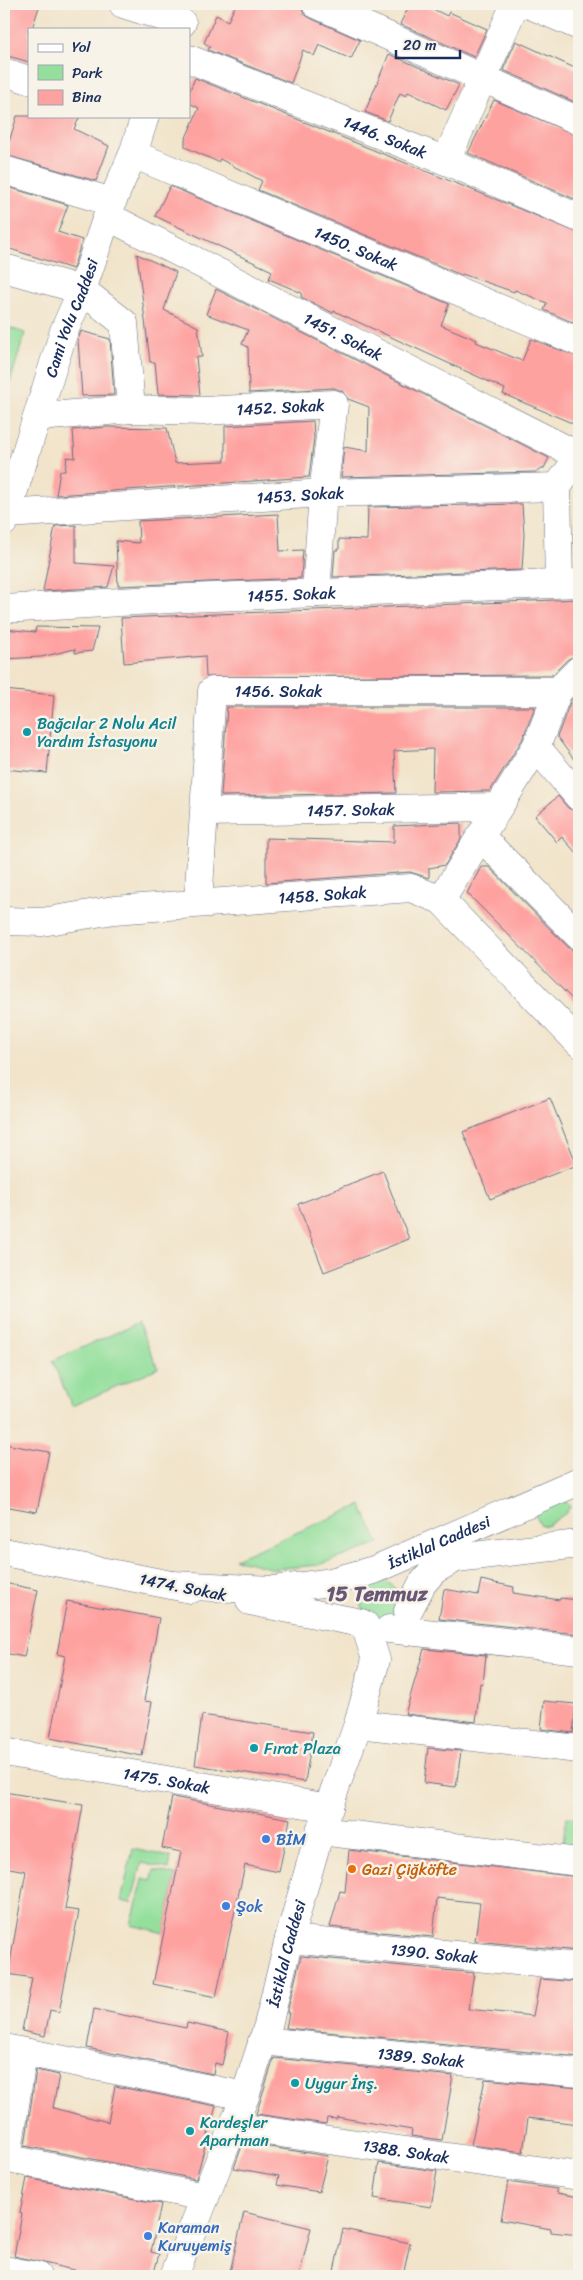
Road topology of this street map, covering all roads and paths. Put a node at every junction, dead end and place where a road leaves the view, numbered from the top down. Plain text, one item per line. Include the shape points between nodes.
1 (122, 4) edge
2 (316, 4) edge
3 (515, 4) edge
4 (528, 4) edge
5 (183, 18) edge
6 (579, 26) edge
7 (190, 60) edge
8 (4, 72) edge
9 (484, 77) junction
10 (28, 80) edge
11 (144, 118) edge
12 (579, 121) edge
13 (133, 154) junction
14 (446, 161) junction
15 (4, 170) edge
16 (109, 209) junction
17 (579, 218) edge
18 (4, 268) edge
19 (82, 290) junction
20 (579, 342) edge
21 (132, 409) junction
22 (39, 417) junction
23 (579, 456) edge
24 (557, 487) junction
25 (323, 493) junction
26 (5, 518) edge
27 (569, 583) edge
28 (316, 593) junction
29 (4, 609) edge
30 (579, 670) edge
31 (558, 691) junction
32 (536, 747) junction
33 (579, 798) edge
34 (497, 807) junction
35 (205, 812) junction
36 (480, 836) junction
37 (441, 900) junction
38 (198, 903) junction
39 (4, 921) edge
40 (579, 936) edge
41 (579, 1044) edge
42 (579, 1481) edge
43 (552, 1492) junction
44 (579, 1493) edge
45 (574, 1543) edge
46 (4, 1552) edge
47 (374, 1570) junction
48 (173, 1585) junction
49 (408, 1611) junction
50 (372, 1625) junction
51 (579, 1650) edge
52 (358, 1724) junction
53 (579, 1749) edge
54 (4, 1752) edge
55 (325, 1820) junction
56 (579, 1862) edge
57 (289, 1939) junction
58 (579, 1967) edge
59 (262, 2040) junction
60 (14, 2050) edge
61 (579, 2073) edge
62 (245, 2096) junction
63 (232, 2126) junction
64 (6, 2158) edge
65 (579, 2176) edge
66 (205, 2196) junction
67 (4, 2270) edge
68 (37, 2276) edge
69 (174, 2276) edge

1 - 5 street
2 - 9 street
3 - 9 street
4 - 6 street
7 - 14 street, 1446. Sokak
8 - 10 street
9 - 12 street
9 - 14 street
11 - 13 street, Cami Yolu Caddesi
13 - 16 street, Cami Yolu Caddesi
13 - 20 street, 1450. Sokak
14 - 17 street, 1446. Sokak
15 - 16 street, 1451. Sokak
16 - 19 street, Cami Yolu Caddesi
16 - 23 street, 1451. Sokak
18 - 19 street
19 - 21 street via 124,323
19 - 22 street, Cami Yolu Caddesi via 64,331
21 - 22 street, 1452. Sokak
21 - 25 street, 1452. Sokak via 203,411 334,404
22 - 26 street, Cami Yolu Caddesi
23 - 24 street
24 - 25 street, 1453. Sokak
24 - 27 street
25 - 26 street, 1453. Sokak
25 - 28 street, 1452. Sokak
27 - 28 street, 1455. Sokak
28 - 29 street, 1455. Sokak
30 - 31 street
31 - 32 street
31 - 35 street, 1456. Sokak via 212,691
32 - 33 street
32 - 34 street
34 - 35 street, 1457. Sokak
34 - 36 street
35 - 38 street, 1456. Sokak
36 - 37 street
36 - 40 street
37 - 38 street, 1458. Sokak via 411,888
37 - 41 street, 1458. Sokak
38 - 39 street, 1458. Sokak via 114,910 42,922
42 - 43 street, İstiklal Caddesi
43 - 44 street
43 - 45 street via 529,1505 523,1526 528,1536 536,1540
43 - 47 street, İstiklal Caddesi
45 - 49 street via 456,1558 434,1570 422,1584
46 - 48 street, 1474. Sokak
47 - 48 street, İstiklal Caddesi via 331,1582 273,1590
47 - 49 street via 392,1572 406,1584
47 - 50 street via 365,1574 352,1588 351,1607
48 - 50 street, 1474. Sokak
49 - 50 street via 397,1625
50 - 51 street, 1474. Sokak
50 - 52 street, İstiklal Caddesi via 376,1660
52 - 53 street
52 - 55 street, İstiklal Caddesi
54 - 55 street, 1475. Sokak
55 - 56 street, 1475. Sokak
55 - 57 street, İstiklal Caddesi
57 - 58 street, 1390. Sokak
57 - 59 street, İstiklal Caddesi
59 - 61 street, 1389. Sokak
59 - 62 street, İstiklal Caddesi
60 - 62 street
60 - 64 street
62 - 63 street, İstiklal Caddesi
63 - 65 street, 1388. Sokak
63 - 66 street, İstiklal Caddesi
64 - 66 street
66 - 69 street, İstiklal Caddesi
67 - 68 street

